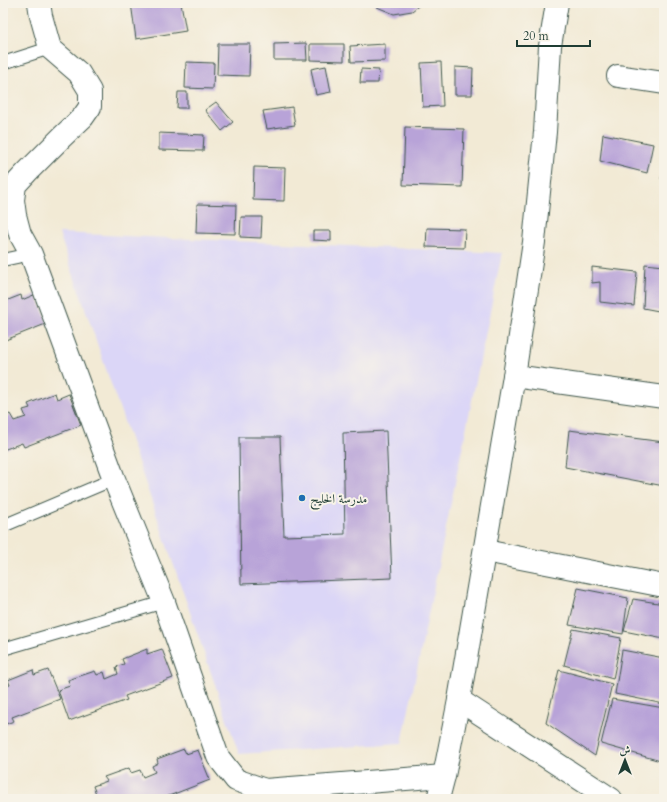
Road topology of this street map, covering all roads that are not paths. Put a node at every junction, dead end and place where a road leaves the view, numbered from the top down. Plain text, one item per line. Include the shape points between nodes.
1 (39, 3) edge
2 (557, 3) edge
3 (50, 48) junction
4 (3, 63) edge
5 (618, 76) dead end
6 (664, 83) edge
7 (31, 254) junction
8 (3, 260) edge
9 (514, 376) junction
10 (664, 397) edge
11 (114, 479) junction
12 (3, 526) edge
13 (485, 551) junction
14 (664, 586) edge
15 (164, 602) junction
16 (3, 649) edge
17 (459, 700) junction
18 (444, 776) junction
19 (262, 795) edge
20 (438, 799) edge
21 (611, 799) edge

1 - 3 street
2 - 9 street via 550,46 545,132 534,242
3 - 4 lane
3 - 7 street via 79,73 90,91 90,107 15,186 15,215 20,234
5 - 6 street
7 - 8 lane
7 - 11 street
9 - 10 street
9 - 13 street
11 - 12 lane
11 - 15 street
13 - 14 street
13 - 17 street
15 - 16 lane
15 - 19 street via 218,757 236,780
17 - 18 street
17 - 21 street
18 - 19 street
18 - 20 street

